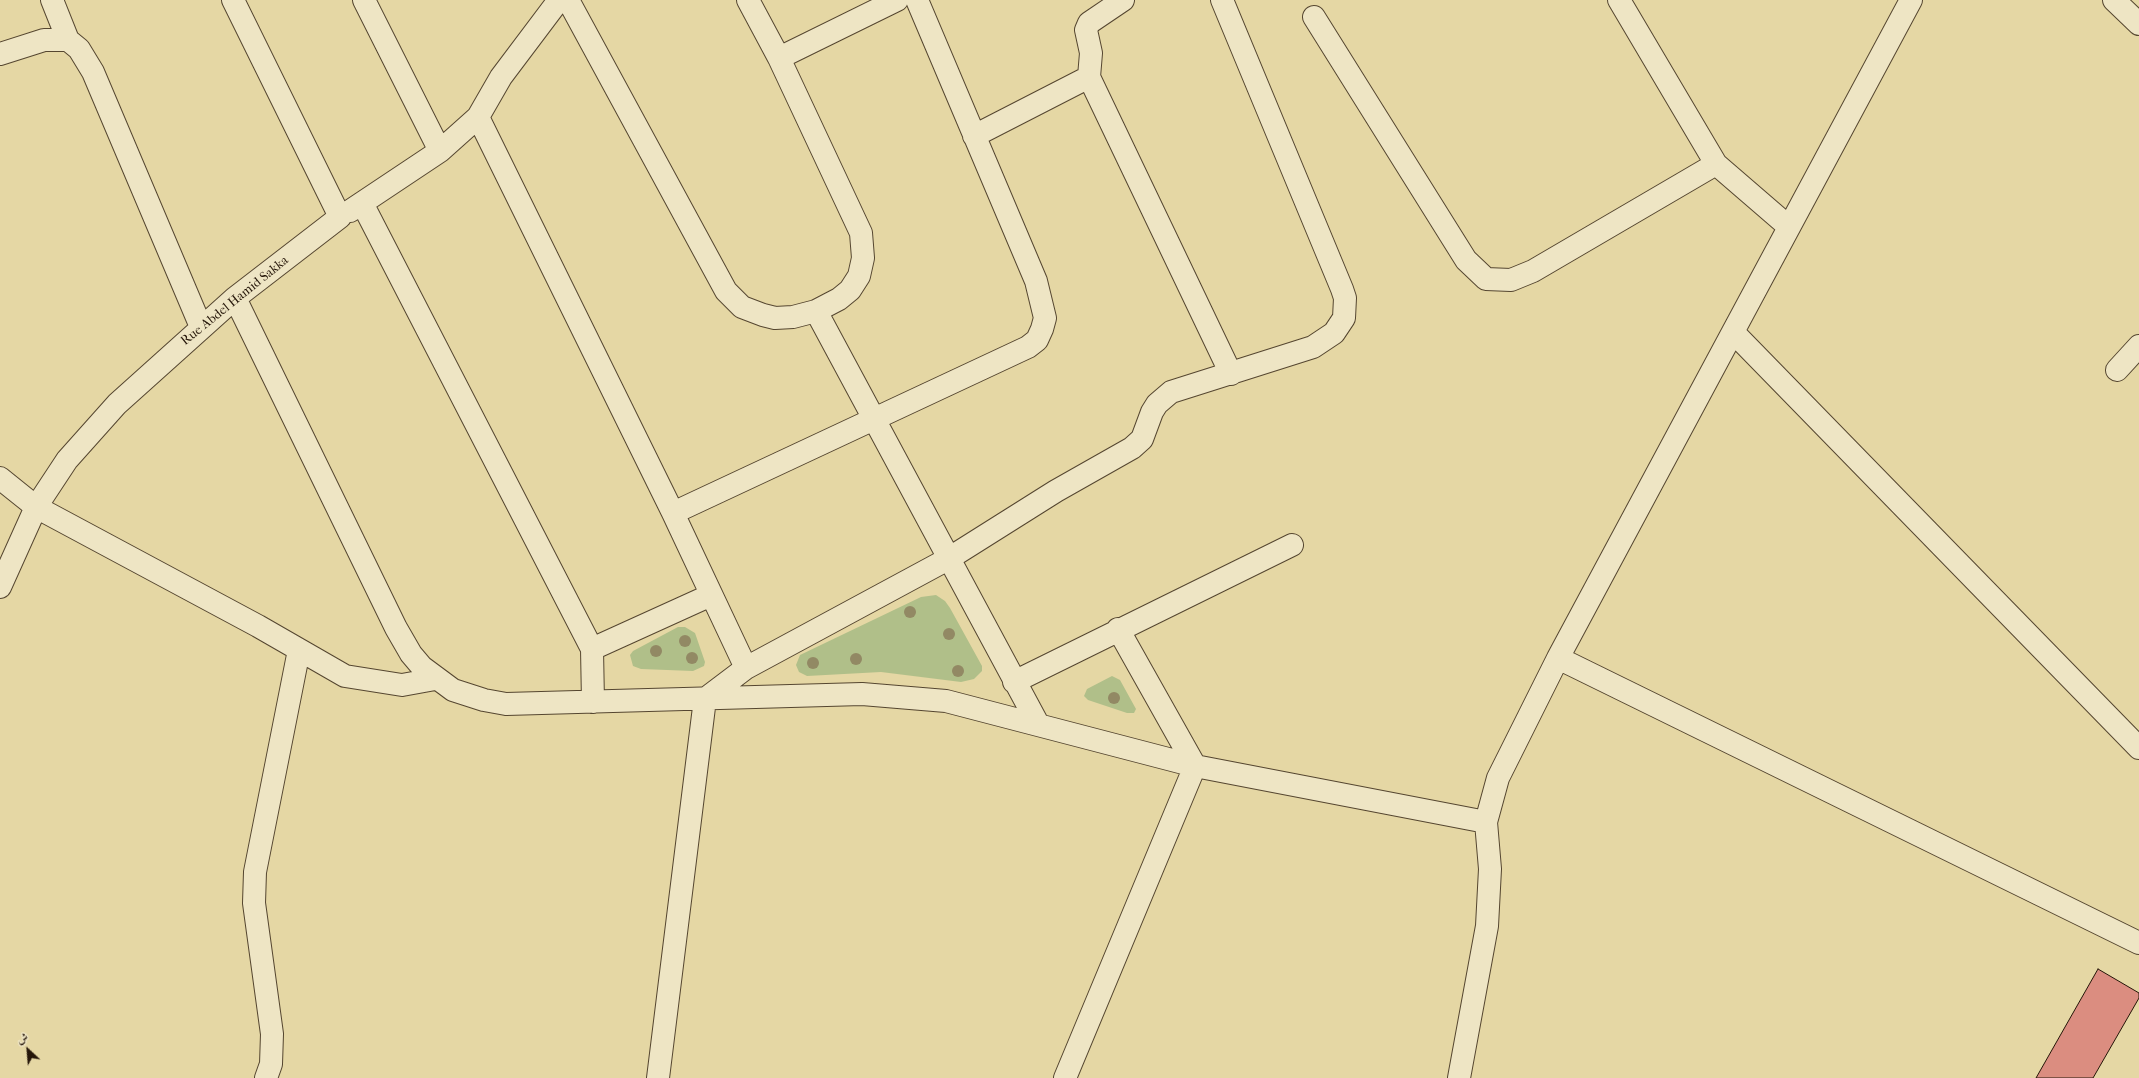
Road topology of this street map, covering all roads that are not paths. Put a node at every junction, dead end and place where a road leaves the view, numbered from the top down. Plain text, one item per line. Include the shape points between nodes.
1 (52, 0) edge
2 (233, 0) edge
3 (364, 0) edge
4 (559, 0) edge
5 (568, 0) edge
6 (748, 0) edge
7 (897, 0) edge
8 (918, 0) edge
9 (1123, 0) edge
10 (1222, 0) edge
11 (1619, 0) edge
12 (1911, 0) edge
13 (2114, 0) edge
14 (1314, 17) dead end
15 (2139, 24) edge
16 (68, 40) junction
17 (0, 54) edge
18 (780, 58) junction
19 (1090, 77) junction
20 (478, 117) junction
21 (974, 136) junction
22 (440, 151) junction
23 (1716, 164) junction
24 (362, 203) junction
25 (340, 217) junction
26 (1789, 227) junction
27 (235, 298) junction
28 (816, 311) junction
29 (201, 327) junction
30 (1733, 332) junction
31 (2139, 346) edge
32 (2117, 370) dead end
33 (1231, 374) junction
34 (875, 420) junction
35 (0, 478) edge
36 (36, 506) junction
37 (673, 514) junction
38 (1292, 545) dead end
39 (948, 560) junction
40 (0, 587) edge
41 (711, 595) junction
42 (1118, 629) junction
43 (592, 649) junction
44 (299, 650) junction
45 (1558, 658) junction
46 (746, 668) junction
47 (435, 679) junction
48 (1014, 682) junction
49 (705, 699) junction
50 (593, 702) junction
51 (1038, 724) junction
52 (2139, 748) edge
53 (1195, 766) junction
54 (1486, 822) junction
55 (2139, 943) edge
56 (266, 1078) edge
57 (658, 1078) edge
58 (1065, 1078) edge
59 (1459, 1078) edge

1 - 16 street
2 - 25 street
3 - 22 street
4 - 20 street, Rue Abdel Hamid Sakka via 500,77
5 - 28 street via 726,291 742,307 775,318 793,318
6 - 18 street
7 - 18 street
8 - 21 street
9 - 19 street via 1089,23 1086,30 1091,53
10 - 33 street via 1342,289 1346,309 1344,318 1334,333 1313,347
11 - 23 street
12 - 26 street
13 - 15 street
14 - 23 street via 1466,260 1486,279 1511,280 1533,271
16 - 17 street via 44,40
16 - 29 street via 79,49 93,72
18 - 28 street via 861,233 863,258 858,276 850,290
19 - 21 street
19 - 33 street
20 - 22 street, Rue Abdel Hamid Sakka
20 - 37 street
21 - 34 street via 1036,281 1045,318 1042,329 1036,340 1028,347
22 - 24 street, Rue Abdel Hamid Sakka
23 - 26 street
24 - 25 street, Rue Abdel Hamid Sakka
24 - 43 street
25 - 27 street, Rue Abdel Hamid Sakka
26 - 30 street
27 - 29 street, Rue Abdel Hamid Sakka
27 - 47 street via 396,628 411,654
28 - 34 street
29 - 36 street, Rue Abdel Hamid Sakka via 117,404 67,460
30 - 45 street
30 - 52 street
31 - 32 street
33 - 39 street via 1172,392 1154,408 1139,443 1056,491
34 - 37 street
34 - 39 street
35 - 36 street
36 - 40 street, Rue Abdel Hamid Sakka
36 - 44 street
37 - 41 street
38 - 42 street
39 - 46 street
39 - 48 street
41 - 43 street
41 - 46 street
42 - 48 street
42 - 53 street
43 - 50 street
44 - 47 street via 345,676 402,685
44 - 56 street via 255,872 254,903 272,1034 271,1064
45 - 54 street via 1498,778
45 - 55 street
46 - 49 street
47 - 50 street via 458,692 506,704
48 - 51 street
49 - 50 street
49 - 51 street via 862,694 946,701
49 - 57 street
51 - 53 street
53 - 54 street
53 - 58 street
54 - 59 street via 1490,869 1487,926

